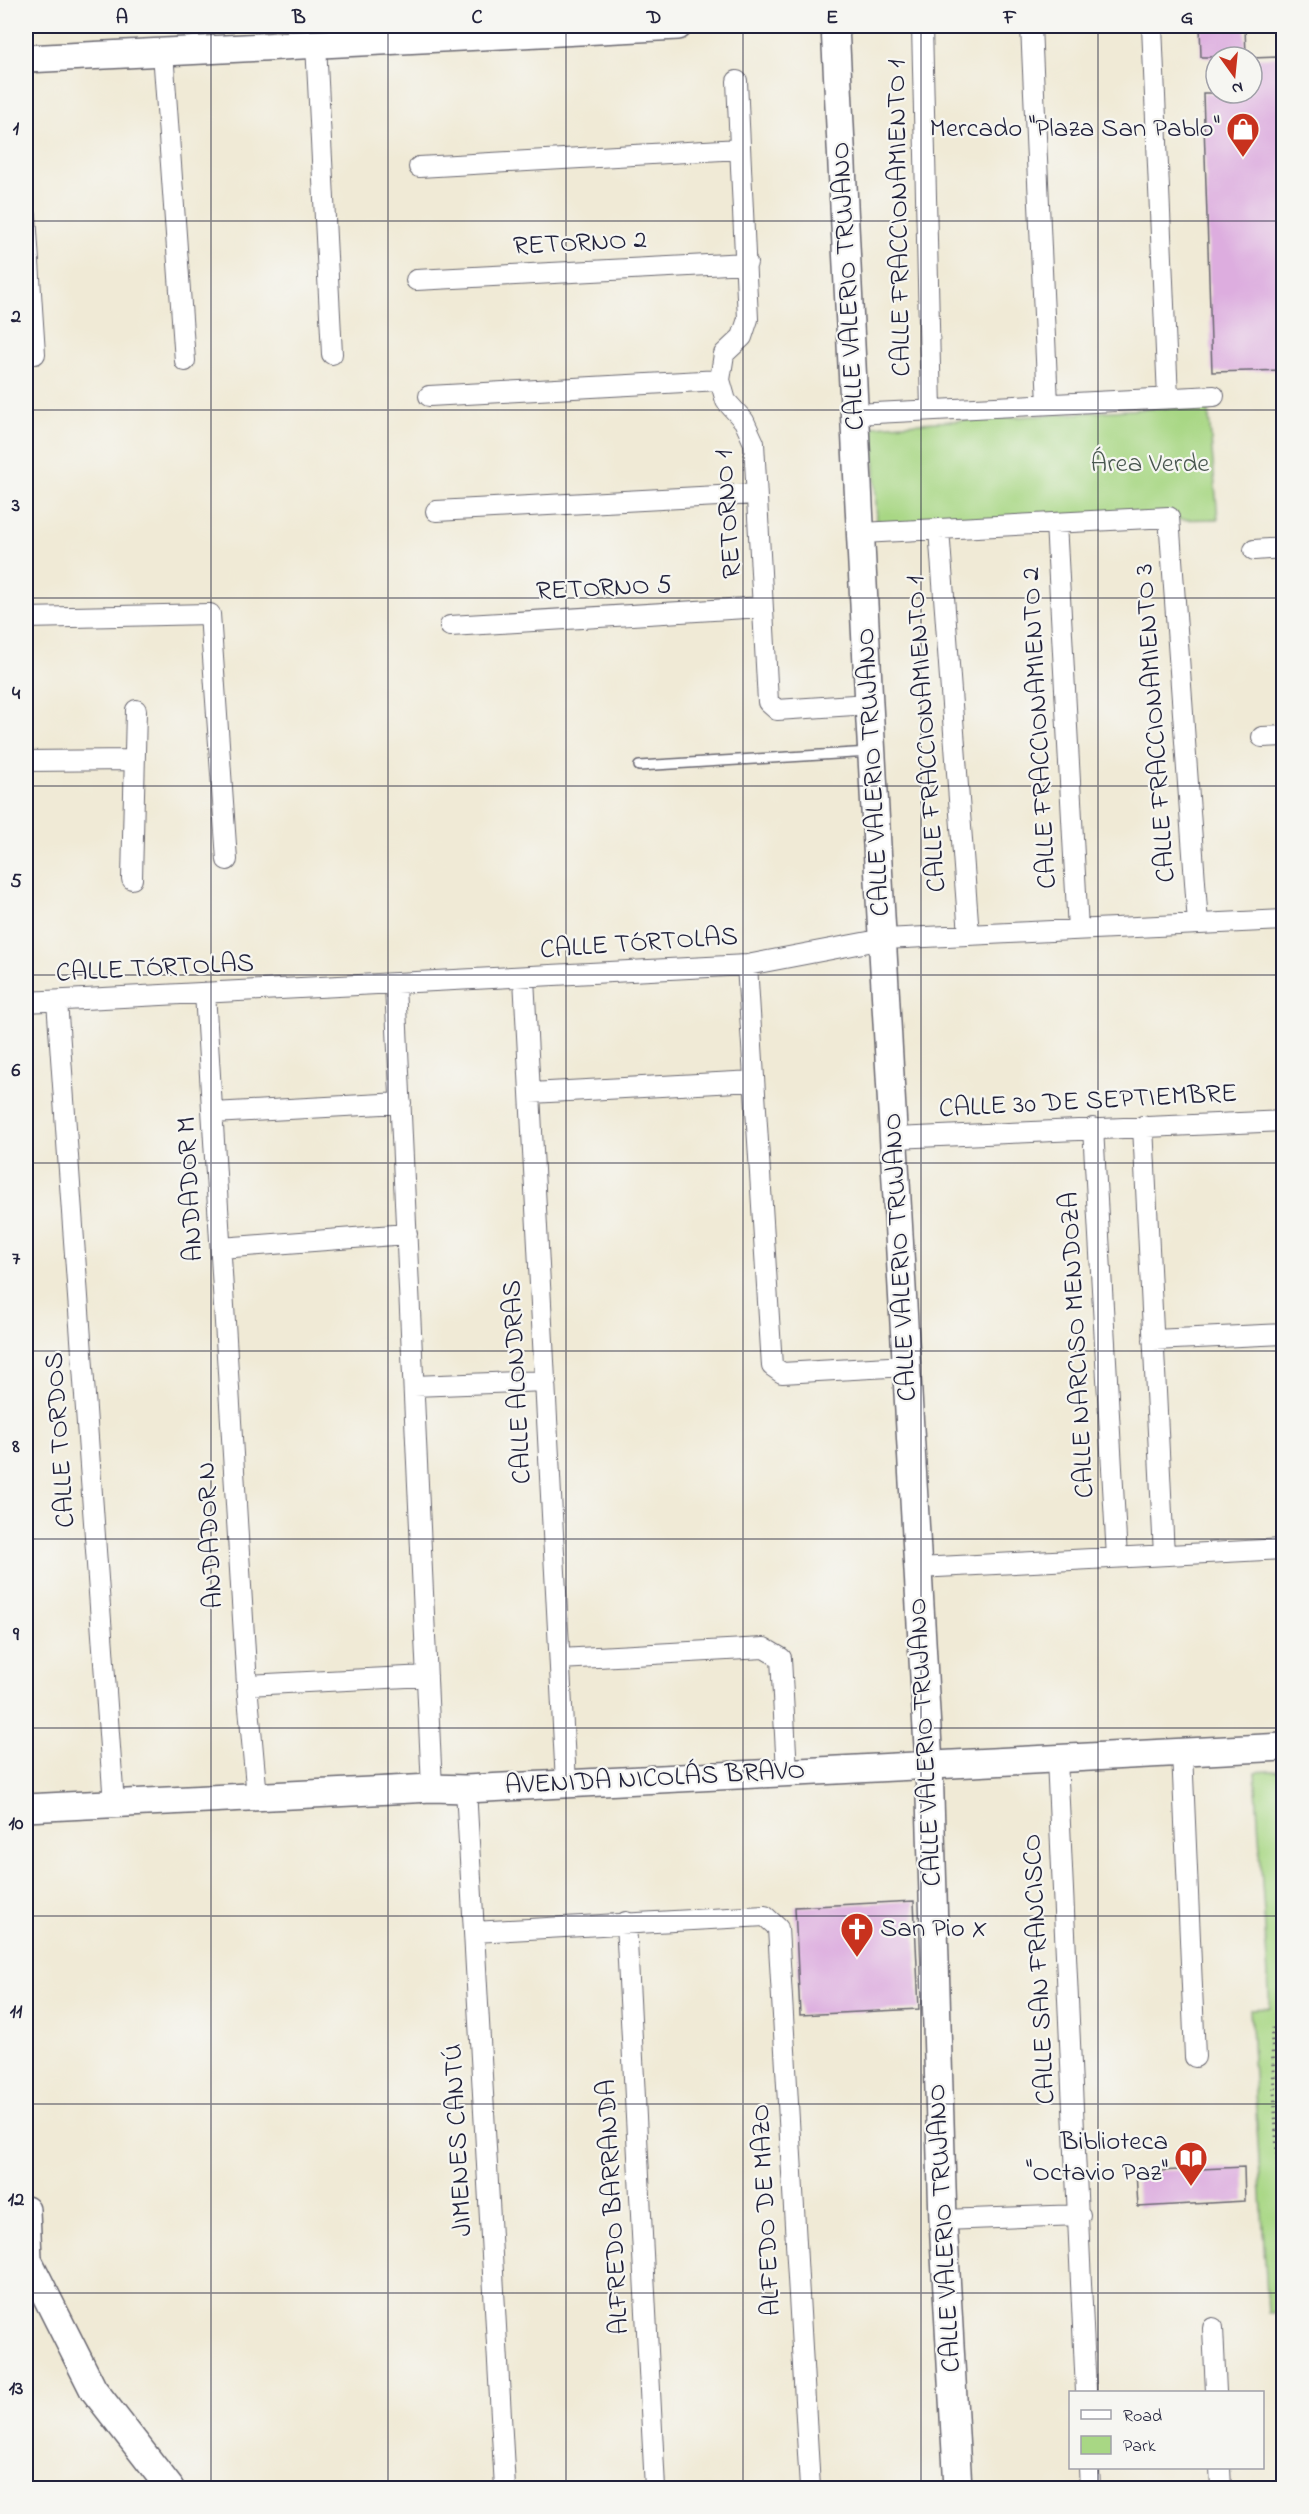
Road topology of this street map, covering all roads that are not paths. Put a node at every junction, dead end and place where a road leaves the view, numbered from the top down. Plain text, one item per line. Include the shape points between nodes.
1 (678, 26) edge
2 (835, 26) edge
3 (922, 26) edge
4 (1031, 26) edge
5 (1152, 26) edge
6 (379, 33) edge
7 (316, 44) junction
8 (164, 52) junction
9 (26, 59) edge
10 (737, 81) dead end
11 (740, 149) junction
12 (419, 167) dead end
13 (26, 216) edge
14 (747, 263) junction
15 (416, 280) dead end
16 (35, 354) dead end
17 (332, 354) dead end
18 (185, 361) dead end
19 (720, 380) junction
20 (429, 396) dead end
21 (1214, 396) dead end
22 (1168, 398) junction
23 (1048, 404) junction
24 (931, 410) junction
25 (855, 414) junction
26 (756, 494) junction
27 (436, 511) dead end
28 (1056, 523) junction
29 (939, 529) junction
30 (862, 533) junction
31 (1284, 548) edge
32 (1254, 550) dead end
33 (762, 607) junction
34 (26, 618) edge
35 (450, 626) dead end
36 (869, 704) junction
37 (136, 710) dead end
38 (1284, 736) edge
39 (1262, 737) dead end
40 (872, 752) junction
41 (134, 760) junction
42 (26, 761) edge
43 (639, 766) dead end
44 (227, 860) dead end
45 (132, 879) dead end
46 (1284, 920) edge
47 (1198, 924) junction
48 (1078, 930) junction
49 (969, 935) junction
50 (884, 939) junction
51 (747, 964) junction
52 (524, 978) junction
53 (395, 985) junction
54 (205, 993) junction
55 (57, 1001) junction
56 (26, 1002) edge
57 (754, 1081) junction
58 (531, 1093) junction
59 (401, 1103) junction
60 (213, 1113) junction
61 (1284, 1120) edge
62 (1143, 1126) junction
63 (1093, 1128) junction
64 (895, 1138) junction
65 (407, 1234) junction
66 (221, 1248) junction
67 (1284, 1334) edge
68 (1153, 1340) junction
69 (907, 1366) junction
70 (229, 1381) joint
71 (546, 1381) junction
72 (414, 1386) junction
73 (1284, 1549) edge
74 (1164, 1555) junction
75 (1117, 1558) junction
76 (918, 1568) junction
77 (560, 1659) junction
78 (427, 1676) junction
79 (247, 1685) junction
80 (1284, 1747) edge
81 (1182, 1752) junction
82 (1057, 1759) junction
83 (928, 1766) junction
84 (787, 1772) junction
85 (566, 1783) junction
86 (432, 1788) junction
87 (466, 1789) junction
88 (257, 1797) junction
89 (114, 1804) junction
90 (26, 1808) edge
91 (626, 1922) junction
92 (474, 1932) junction
93 (1195, 2057) dead end
94 (26, 2210) edge
95 (1080, 2215) junction
96 (943, 2220) junction
97 (27, 2257) edge
98 (1213, 2328) dead end
99 (1086, 2391) edge
100 (1216, 2391) edge
101 (1089, 2469) edge
102 (1220, 2469) edge
103 (170, 2488) edge
104 (505, 2488) edge
105 (655, 2488) edge
106 (810, 2488) edge
107 (957, 2488) edge
108 (1090, 2488) edge
109 (1221, 2488) edge

1 - 6 street
2 - 25 street, CALLE VALERIO TRUJANO
3 - 24 street, CALLE FRACCIONAMIENTO 1
4 - 23 street
5 - 22 street
6 - 7 street
7 - 8 street
7 - 17 street
8 - 9 street
8 - 18 street
10 - 11 street
11 - 12 street
11 - 14 street
13 - 16 street
14 - 15 street, RETORNO 2
14 - 19 street via 748,319 742,337 724,354
19 - 20 street
19 - 26 street, RETORNO 1 via 726,401 744,422 754,443
21 - 22 street
22 - 23 street
23 - 24 street
24 - 25 street
25 - 30 street, CALLE VALERIO TRUJANO
26 - 27 street
26 - 33 street, RETORNO 1
28 - 29 street
28 - 47 street, CALLE FRACCIONAMIENTO 3 via 1169,517
28 - 48 street, CALLE FRACCIONAMIENTO 2
29 - 30 street
29 - 49 street, CALLE FRACCIONAMIENTO 1
30 - 36 street, CALLE VALERIO TRUJANO
31 - 32 street
33 - 35 street, RETORNO 5
33 - 36 street, RETORNO 1 via 768,702 777,710
34 - 44 street via 210,614
36 - 40 street, CALLE VALERIO TRUJANO
37 - 41 street
38 - 39 street
40 - 43 lane
40 - 50 street, CALLE VALERIO TRUJANO
41 - 42 street
41 - 45 street
46 - 47 street, CALLE TÓRTOLAS
47 - 48 street, CALLE TÓRTOLAS
48 - 49 street, CALLE TÓRTOLAS
49 - 50 street, CALLE TÓRTOLAS
50 - 51 street, CALLE TÓRTOLAS
50 - 64 street, CALLE VALERIO TRUJANO
51 - 52 street, CALLE TÓRTOLAS
51 - 57 street
52 - 53 street, CALLE TÓRTOLAS
52 - 58 street, CALLE ALONDRAS
53 - 54 street, CALLE TÓRTOLAS
53 - 59 street
54 - 55 street, CALLE TÓRTOLAS
54 - 60 street, ANDADOR M
55 - 56 street, CALLE TÓRTOLAS
55 - 89 street, CALLE TORDOS
57 - 58 street
57 - 69 street via 772,1366 782,1373
58 - 71 street, CALLE ALONDRAS
59 - 60 street
59 - 65 street
60 - 66 street, ANDADOR M
61 - 62 street, CALLE 30 DE SEPTIEMBRE
62 - 63 street, CALLE 30 DE SEPTIEMBRE
62 - 68 street
63 - 64 street, CALLE 30 DE SEPTIEMBRE
63 - 75 street, CALLE NARCISO MENDOZA
64 - 69 street, CALLE VALERIO TRUJANO
65 - 66 street
65 - 72 street
66 - 70 street, ANDADOR M
67 - 68 street
68 - 74 street
69 - 76 street, CALLE VALERIO TRUJANO
70 - 79 street, ANDADOR N
71 - 72 street
71 - 77 street, CALLE ALONDRAS
72 - 78 street
73 - 74 street
74 - 75 street
75 - 76 street
76 - 83 street, CALLE VALERIO TRUJANO
77 - 84 street via 764,1648 781,1658
77 - 85 street, CALLE ALONDRAS
78 - 79 street
78 - 86 street
79 - 88 street
80 - 81 street, AVENIDA NICOLÁS BRAVO
81 - 82 street, AVENIDA NICOLÁS BRAVO
81 - 93 street
82 - 83 street, AVENIDA NICOLÁS BRAVO
82 - 95 street, CALLE SAN FRANCISCO
83 - 84 street, AVENIDA NICOLÁS BRAVO
83 - 96 street, CALLE VALERIO TRUJANO
84 - 85 street, AVENIDA NICOLÁS BRAVO
85 - 87 street, AVENIDA NICOLÁS BRAVO
86 - 87 street, AVENIDA NICOLÁS BRAVO
86 - 88 street, AVENIDA NICOLÁS BRAVO
87 - 92 street, JIMENES CANTÚ
88 - 89 street, AVENIDA NICOLÁS BRAVO
89 - 90 street, AVENIDA NICOLÁS BRAVO
91 - 92 street
91 - 105 street, ALFREDO BARRANDA
91 - 106 street, ALFEDO DE MAZO via 765,1916 778,1928
92 - 104 street, JIMENES CANTÚ
94 - 97 street
95 - 96 street
95 - 99 street, CALLE SAN FRANCISCO
96 - 107 street, CALLE VALERIO TRUJANO
97 - 103 street via 93,2389
98 - 100 street
101 - 108 street
102 - 109 street

